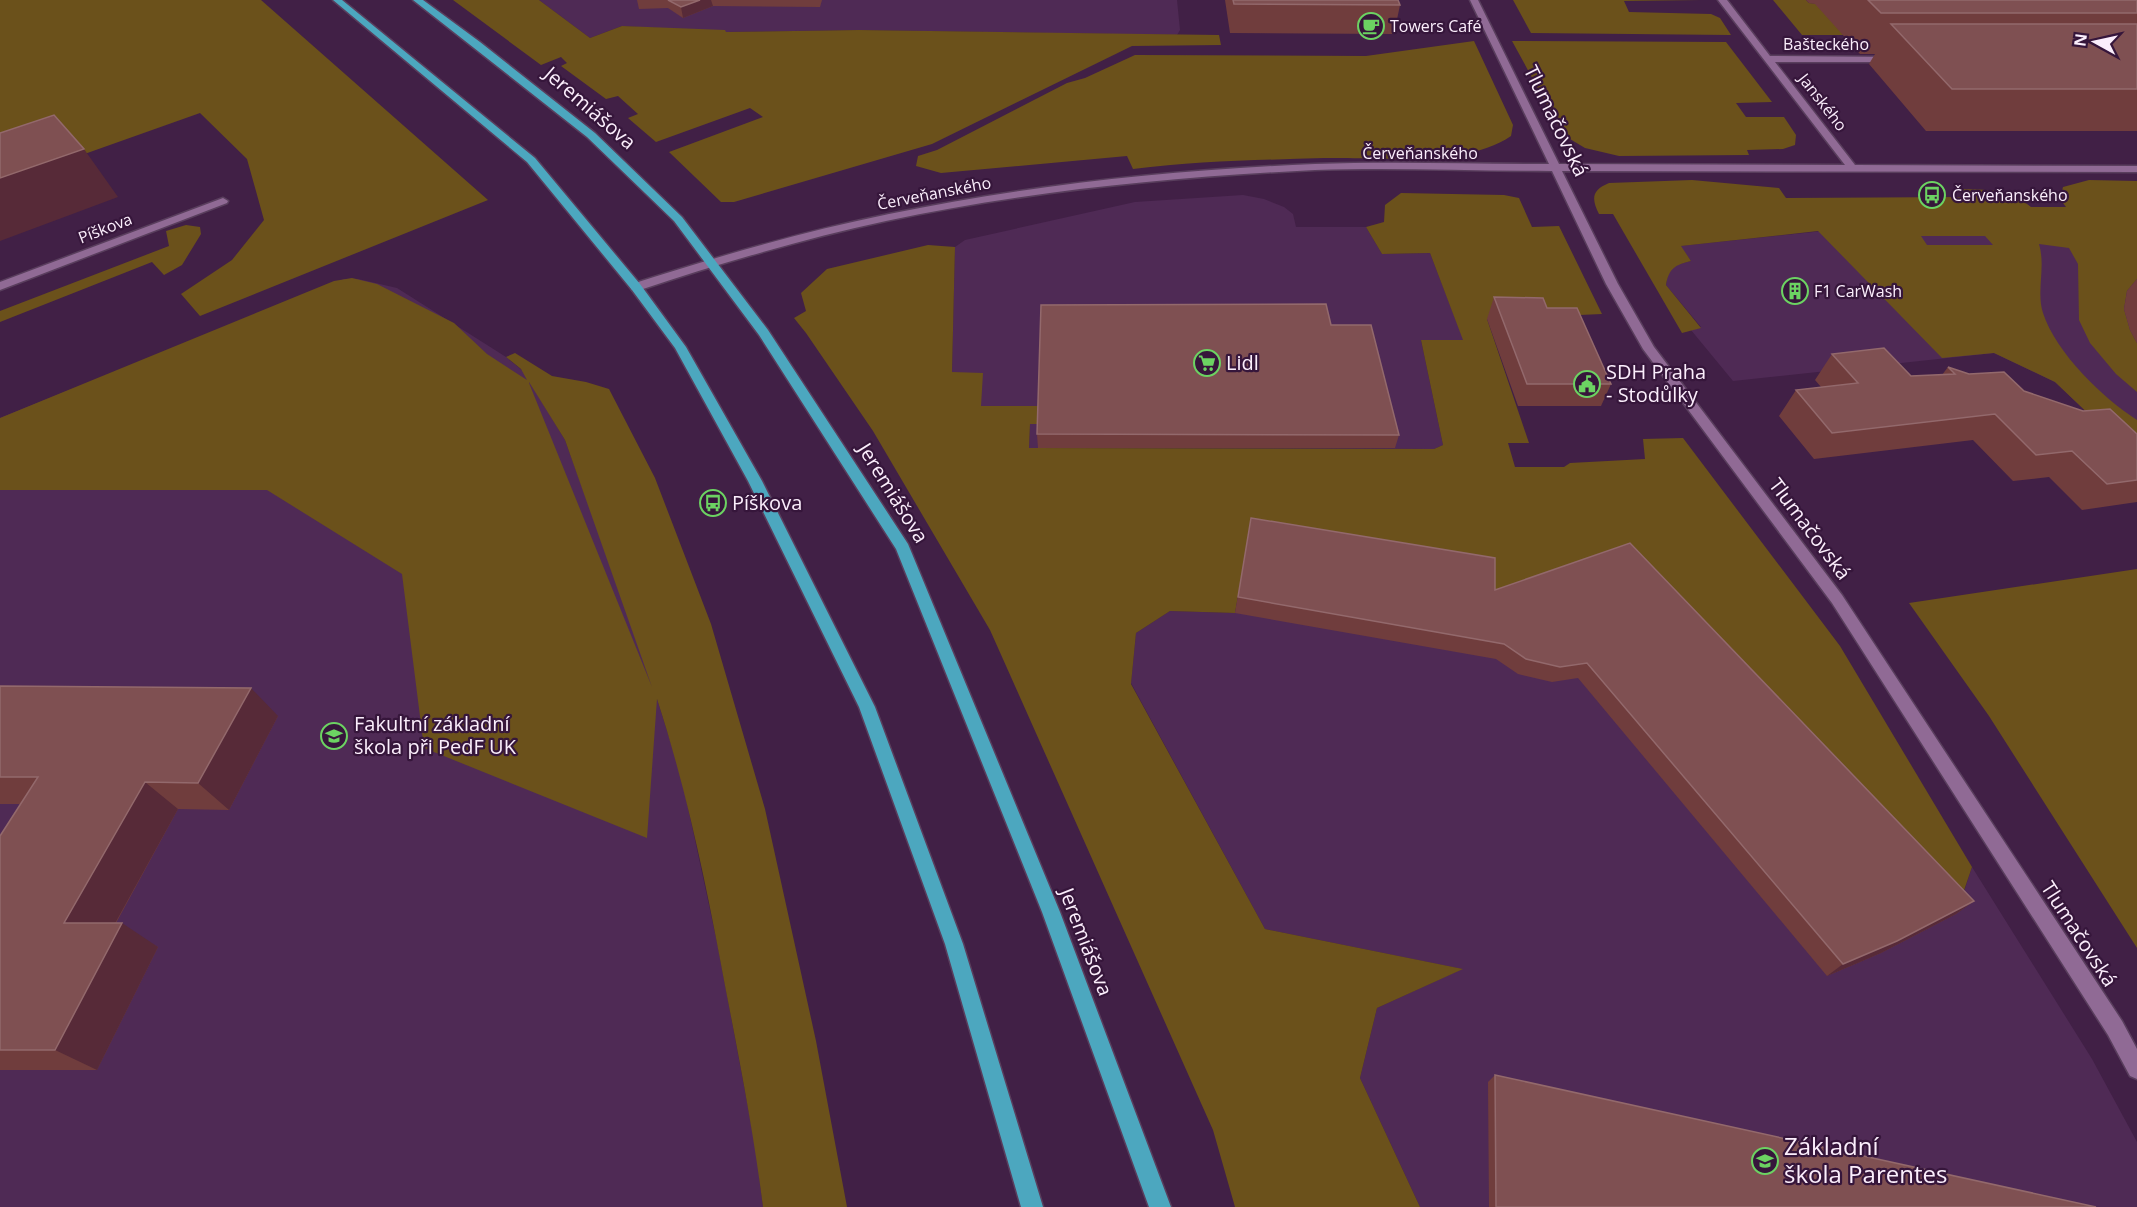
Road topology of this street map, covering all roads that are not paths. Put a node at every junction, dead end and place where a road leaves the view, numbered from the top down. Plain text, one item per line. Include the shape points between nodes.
1 (337, 0) edge
2 (417, 0) edge
3 (1474, 0) edge
4 (1722, 0) edge
5 (1768, 59) junction
6 (1903, 59) edge
7 (1556, 169) junction
8 (1853, 169) junction
9 (2137, 169) edge
10 (223, 201) dead end
11 (712, 261) junction
12 (0, 286) edge
13 (636, 287) junction
14 (2137, 1069) edge
15 (1032, 1207) edge
16 (1160, 1207) edge

1 - 13 main road via 531,160
2 - 11 main road, Jeremiášova via 591,135 678,219
3 - 7 street, Tlumačovská
4 - 5 street, Janského
5 - 6 street, Bašteckého
5 - 8 street, Janského
7 - 8 street, Červeňanského
7 - 11 street, Červeňanského via 1318,167 1194,172 968,200
7 - 14 street, Tlumačovská via 1612,284 1649,349 1837,599 2115,1028
8 - 9 street, Červeňanského
10 - 12 street, Píškova
11 - 13 street
11 - 16 main road, Jeremiášova via 764,333 903,548 1051,912
13 - 15 main road via 680,347 755,481 867,707 954,944

